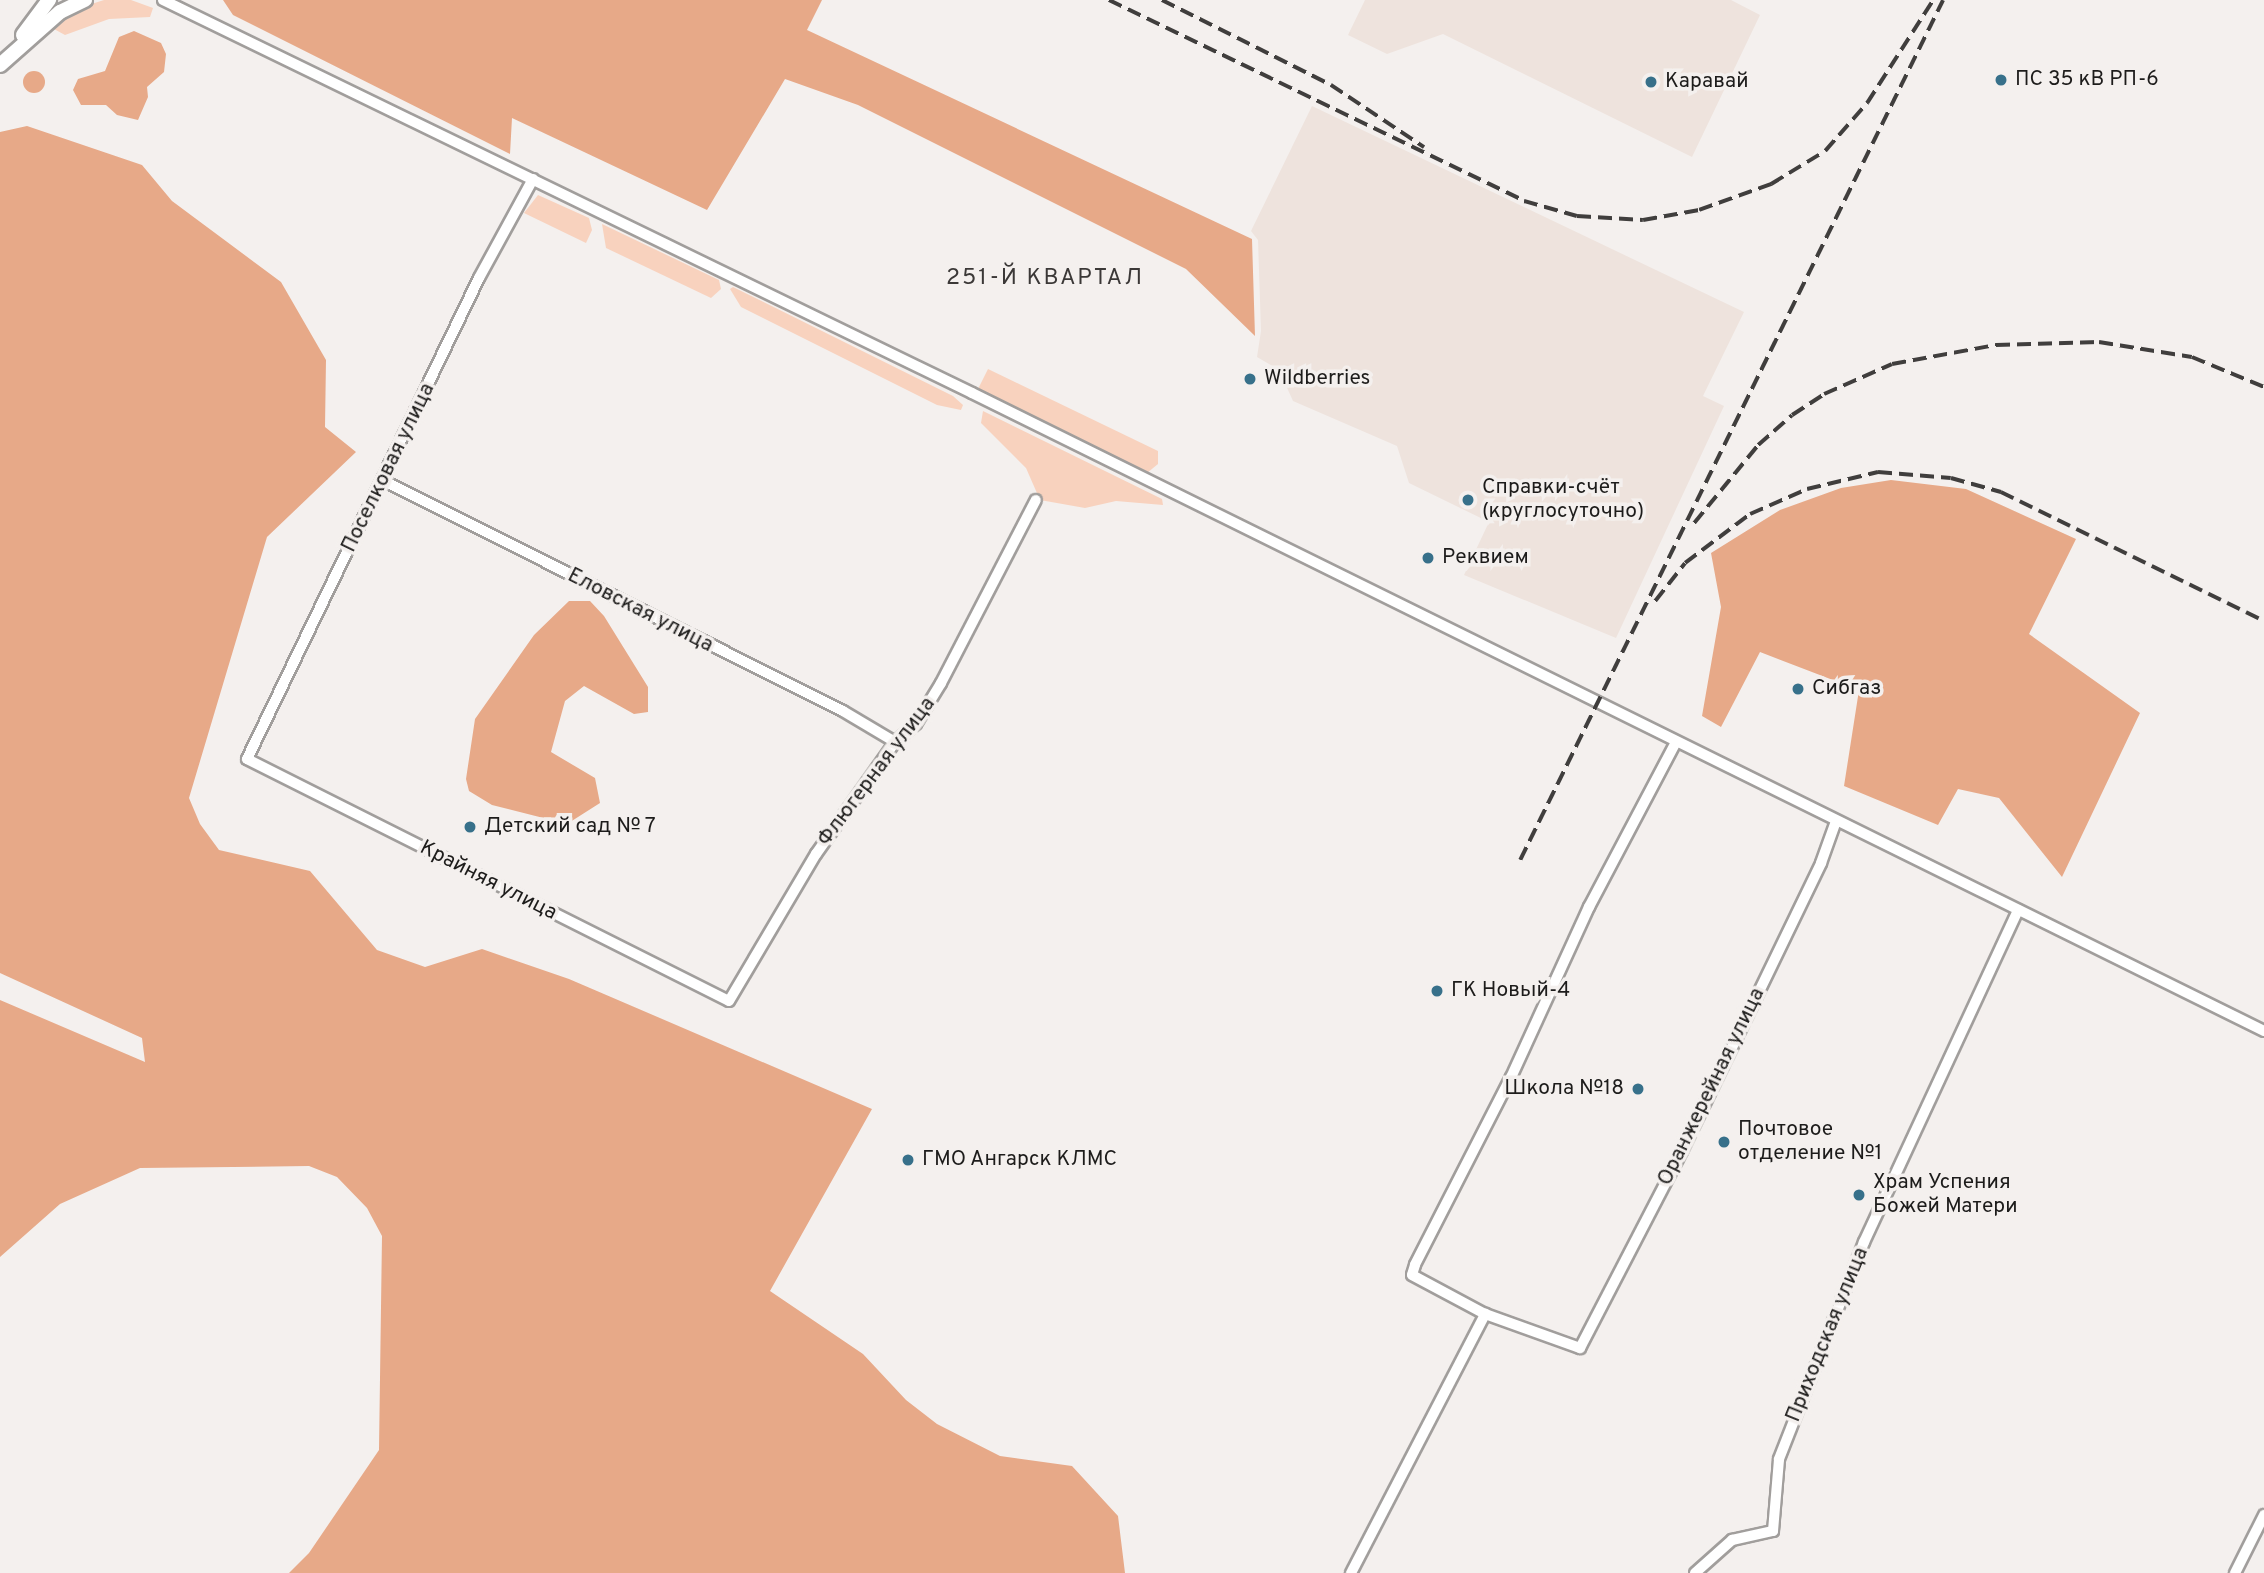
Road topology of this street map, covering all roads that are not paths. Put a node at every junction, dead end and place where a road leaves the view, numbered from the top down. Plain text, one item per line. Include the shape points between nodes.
1 (49, 0) edge
2 (85, 0) edge
3 (162, 0) edge
4 (0, 63) edge
5 (533, 179) junction
6 (384, 481) junction
7 (1036, 500) dead end
8 (895, 742) junction
9 (1676, 742) junction
10 (247, 759) joint
11 (1836, 821) junction
12 (2018, 910) junction
13 (729, 1001) joint
14 (2264, 1031) edge
15 (1485, 1314) junction
16 (2264, 1515) edge
17 (1351, 1573) edge
18 (1695, 1573) edge
19 (2235, 1573) edge

1 - 4 main road
2 - 4 main road via 60,12
3 - 5 street
5 - 6 street, Поселковая улица via 479,278
5 - 9 street
6 - 8 street, Еловская улица via 844,710
6 - 10 street, Поселковая улица
7 - 8 street, Флюгерная улица via 941,683 916,724
8 - 13 street, Флюгерная улица via 816,854
9 - 11 street
9 - 15 street via 1589,906 1412,1275
10 - 13 street, Крайняя улица
11 - 12 street
11 - 15 street, Оранжерейная улица via 1821,863 1682,1151 1580,1348
12 - 14 street
12 - 18 street, Приходская улица via 1859,1255 1779,1459 1773,1531 1732,1540
15 - 17 street
16 - 19 street

